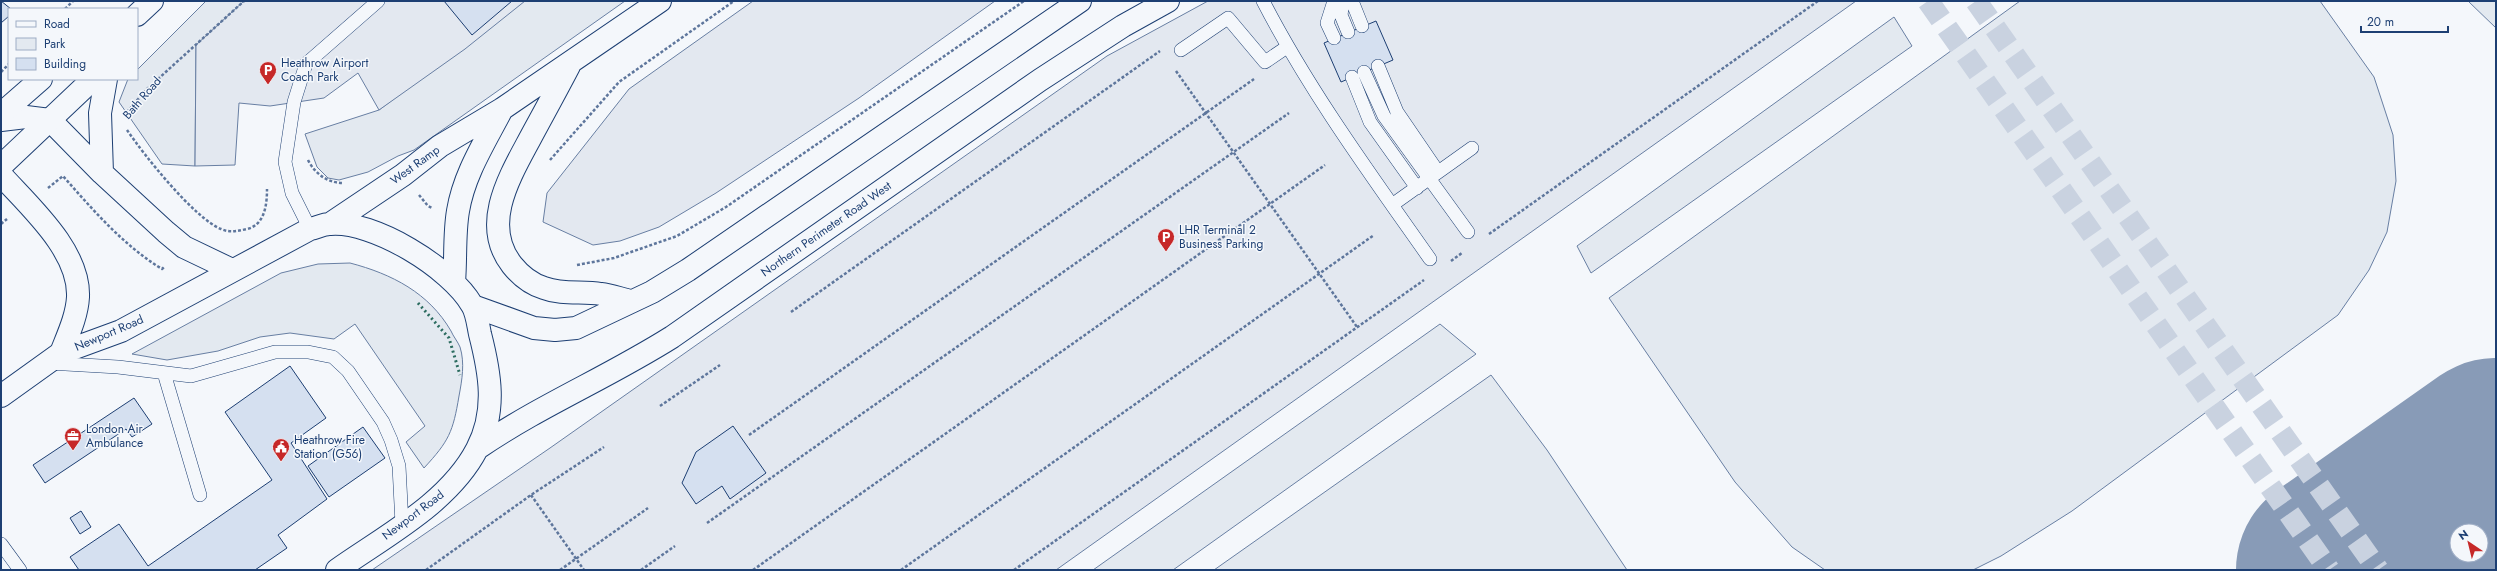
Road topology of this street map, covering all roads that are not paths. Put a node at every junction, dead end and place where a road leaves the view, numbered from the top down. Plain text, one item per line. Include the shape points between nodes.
1 (152, 1) edge
2 (378, 1) edge
3 (660, 1) edge
4 (1080, 1) edge
5 (1168, 1) edge
6 (1263, 1) edge
7 (1334, 1) edge
8 (1343, 1) edge
9 (1352, 1) edge
10 (138, 14) edge
11 (1362, 26) dead end
12 (1348, 32) dead end
13 (1334, 38) dead end
14 (1287, 47) junction
15 (1181, 50) dead end
16 (571, 64) junction
17 (1378, 66) dead end
18 (1364, 72) dead end
19 (1352, 77) dead end
20 (40, 80) edge
21 (92, 80) edge
22 (106, 80) edge
23 (502, 110) junction
24 (1, 114) edge
25 (1, 120) edge
26 (50, 120) junction
27 (1472, 148) dead end
28 (1, 166) edge
29 (102, 173) junction
30 (1, 175) edge
31 (1433, 176) junction
32 (1417, 188) junction
33 (1392, 205) junction
34 (330, 224) junction
35 (310, 229) junction
36 (1468, 232) dead end
37 (1430, 259) dead end
38 (232, 270) junction
39 (454, 282) junction
40 (631, 301) junction
41 (473, 306) junction
42 (53, 358) junction
43 (164, 373) junction
44 (5, 389) edge
45 (478, 448) junction
46 (200, 495) dead end
47 (402, 524) junction
48 (1, 544) edge
49 (20, 570) edge
50 (337, 570) edge

1 - 10 main road
2 - 35 lane via 306,64 294,102 285,162 292,193
3 - 16 main road, West Ramp
4 - 40 main road via 688,270
5 - 45 main road, Northern Perimeter Road West via 1060,66 672,337 633,362 530,413
6 - 14 lane
7 - 13 lane via 1327,23
8 - 12 lane via 1341,15
9 - 11 lane
14 - 15 lane via 1265,62 1228,18
14 - 33 lane via 1321,103
16 - 23 main road, West Ramp
16 - 40 main road via 510,177 501,201 498,219 500,245 516,270 529,282 544,288 577,294 600,294
17 - 31 lane via 1397,112
18 - 31 lane via 1384,116
19 - 32 lane via 1370,122
20 - 24 main road
21 - 26 main road
22 - 29 main road via 100,113
23 - 34 main road, West Ramp via 440,146 403,176
23 - 39 main road, West Ramp via 469,171 462,194 458,212
25 - 26 main road
26 - 28 main road
26 - 29 main road
27 - 31 lane
29 - 38 main road via 184,247
30 - 42 main road, Newport Road via 64,248 78,281 78,298 70,329
31 - 32 lane
31 - 36 lane
32 - 33 lane
33 - 37 lane
34 - 35 main road, Newport Road
34 - 39 main road, Newport Road via 355,228 390,239 435,264
35 - 38 main road, Newport Road
38 - 42 main road, Newport Road via 121,331
39 - 41 main road, Newport Road
40 - 41 main road via 576,328 555,330 534,328
41 - 45 main road via 490,378 487,417
42 - 43 lane
42 - 44 main road
43 - 46 lane
43 - 47 lane via 191,376 275,352 308,352 333,357 348,371 383,422 391,440 399,466
45 - 47 main road, Newport Road via 451,486 433,504
47 - 50 main road, Newport Road
48 - 49 lane

